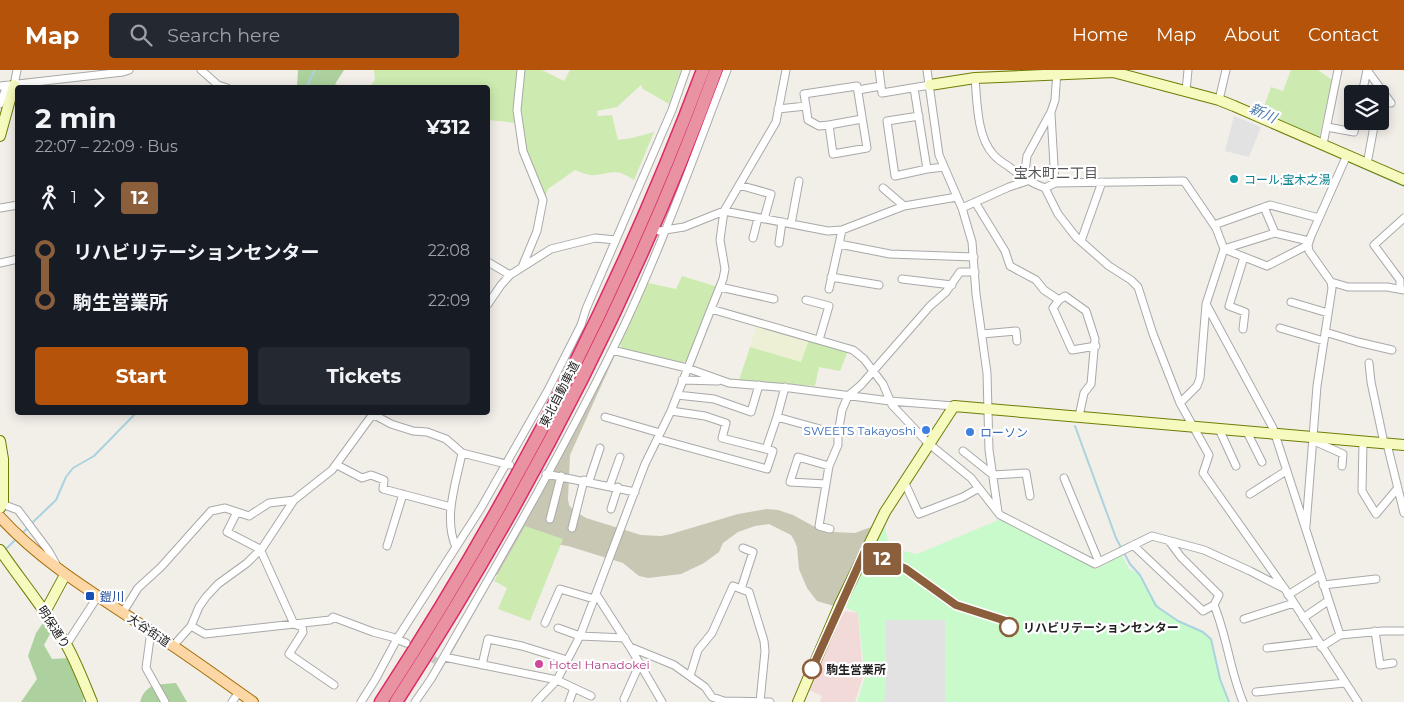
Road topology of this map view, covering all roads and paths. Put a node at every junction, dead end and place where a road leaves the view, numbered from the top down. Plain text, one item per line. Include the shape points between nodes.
1 (17, 70) edge
2 (129, 70) edge
3 (201, 70) edge
4 (521, 70) edge
5 (686, 70) edge
6 (703, 70) edge
7 (716, 70) edge
8 (727, 70) edge
9 (786, 70) edge
10 (879, 70) edge
11 (927, 70) edge
12 (1188, 70) edge
13 (1226, 70) edge
14 (1338, 70) edge
15 (1367, 70) edge
16 (1099, 71) edge
17 (1113, 71) edge
18 (1057, 72) edge
19 (1007, 73) edge
20 (971, 76) edge
21 (15, 85) edge
22 (218, 85) edge
23 (930, 85) junction
24 (1364, 85) edge
25 (1378, 85) edge
26 (7, 86) edge
27 (881, 86) junction
28 (914, 88) junction
29 (858, 90) junction
30 (1186, 91) junction
31 (1219, 100) junction
32 (0, 104) edge
33 (806, 106) junction
34 (778, 109) junction
35 (1051, 112) junction
36 (919, 116) junction
37 (862, 119) junction
38 (828, 124) junction
39 (1327, 127) junction
40 (1354, 130) edge
41 (1373, 130) edge
42 (0, 136) edge
43 (1323, 144) junction
44 (1347, 155) junction
45 (1367, 164) junction
46 (944, 167) junction
47 (927, 170) junction
48 (1025, 180) junction
49 (1404, 180) edge
50 (799, 181) dead end
51 (1102, 182) junction
52 (1055, 183) junction
53 (739, 185) junction
54 (883, 188) dead end
55 (1045, 188) junction
56 (957, 197) junction
57 (975, 202) junction
58 (15, 206) edge
59 (904, 206) junction
60 (1264, 207) junction
61 (0, 208) edge
62 (962, 208) junction
63 (724, 211) junction
64 (761, 218) junction
65 (1319, 218) junction
66 (1404, 218) edge
67 (782, 222) junction
68 (791, 224) junction
69 (1214, 226) junction
70 (842, 230) junction
71 (663, 231) junction
72 (1275, 232) junction
73 (753, 238) dead end
74 (616, 240) junction
75 (1081, 241) junction
76 (779, 243) dead end
77 (1309, 243) junction
78 (839, 244) junction
79 (1224, 249) junction
80 (974, 257) junction
81 (1244, 257) junction
82 (15, 260) edge
83 (0, 263) edge
84 (490, 263) edge
85 (522, 267) junction
86 (975, 272) junction
87 (510, 275) junction
88 (831, 277) junction
89 (902, 279) dead end
90 (1331, 282) junction
91 (878, 285) dead end
92 (952, 285) junction
93 (720, 287) junction
94 (829, 289) dead end
95 (1402, 289) edge
96 (774, 299) dead end
97 (806, 300) dead end
98 (1059, 300) junction
99 (490, 301) edge
100 (1291, 302) dead end
101 (1206, 304) junction
102 (710, 309) junction
103 (1328, 314) junction
104 (1280, 328) dead end
105 (1243, 329) dead end
106 (1325, 332) junction
107 (982, 334) junction
108 (819, 340) junction
109 (1324, 340) junction
110 (1017, 341) dead end
111 (1096, 346) junction
112 (612, 350) junction
113 (1392, 350) dead end
114 (1369, 363) dead end
115 (687, 368) junction
116 (874, 371) junction
117 (682, 380) junction
118 (723, 381) junction
119 (758, 385) junction
120 (785, 387) junction
121 (677, 395) junction
122 (848, 396) junction
123 (890, 401) junction
124 (1180, 403) junction
125 (954, 406) junction
126 (989, 408) junction
127 (671, 411) junction
128 (374, 415) edge
129 (377, 415) edge
130 (1079, 416) junction
131 (605, 417) dead end
132 (777, 417) junction
133 (1193, 426) junction
134 (1219, 429) junction
135 (1247, 432) junction
136 (838, 434) junction
137 (1274, 434) junction
138 (659, 436) junction
139 (1314, 439) junction
140 (0, 441) edge
141 (1362, 442) junction
142 (928, 443) junction
143 (1385, 444) junction
144 (1404, 445) edge
145 (600, 448) dead end
146 (766, 449) junction
147 (963, 451) dead end
148 (462, 453) junction
149 (620, 457) dead end
150 (1262, 462) dead end
151 (337, 464) junction
152 (508, 465) junction
153 (830, 466) junction
154 (1236, 466) dead end
155 (1342, 466) dead end
156 (1286, 471) junction
157 (546, 473) junction
158 (993, 475) junction
159 (561, 476) junction
160 (1064, 478) dead end
161 (587, 481) junction
162 (904, 481) junction
163 (826, 484) junction
164 (610, 485) junction
165 (618, 487) junction
166 (979, 488) junction
167 (1397, 489) junction
168 (635, 492) junction
169 (402, 494) junction
170 (1250, 494) dead end
171 (1030, 496) dead end
172 (294, 500) junction
173 (1, 506) edge
174 (451, 508) junction
175 (611, 509) dead end
176 (237, 512) junction
177 (998, 512) junction
178 (1404, 513) edge
179 (0, 517) edge
180 (550, 519) dead end
181 (572, 528) dead end
182 (830, 529) dead end
183 (1306, 530) junction
184 (1168, 541) junction
185 (1133, 545) junction
186 (387, 546) dead end
187 (456, 547) junction
188 (743, 548) dead end
189 (260, 550) junction
190 (865, 551) junction
191 (2, 554) edge
192 (1099, 562) junction
193 (62, 573) junction
194 (1320, 575) junction
195 (1376, 579) dead end
196 (1323, 584) junction
197 (741, 589) junction
198 (1287, 592) junction
199 (98, 596) junction
200 (595, 596) junction
201 (1328, 601) junction
202 (951, 602) dead end
203 (1294, 603) junction
204 (1214, 605) junction
205 (45, 612) junction
206 (123, 612) junction
207 (1303, 618) junction
208 (1244, 619) dead end
209 (545, 623) dead end
210 (294, 624) junction
211 (191, 626) junction
212 (558, 628) dead end
213 (152, 631) junction
214 (1375, 631) junction
215 (1404, 631) edge
216 (1340, 635) junction
217 (580, 636) junction
218 (625, 638) junction
219 (397, 639) junction
220 (406, 643) dead end
221 (1320, 644) junction
222 (66, 645) junction
223 (173, 646) junction
224 (630, 647) junction
225 (1266, 648) dead end
226 (440, 660) junction
227 (567, 660) junction
228 (640, 663) junction
229 (1393, 663) dead end
230 (482, 665) junction
231 (690, 676) junction
232 (557, 680) junction
233 (1345, 683) junction
234 (334, 685) dead end
235 (574, 688) junction
236 (239, 692) junction
237 (1256, 692) dead end
238 (591, 696) dead end
239 (624, 699) dead end
240 (1352, 699) edge
241 (92, 702) edge
242 (165, 702) edge
243 (232, 702) edge
244 (253, 702) edge
245 (361, 702) edge
246 (381, 702) edge
247 (396, 702) edge
248 (416, 702) edge
249 (536, 702) edge
250 (569, 702) edge
251 (662, 702) edge
252 (760, 702) edge
253 (770, 702) edge
254 (798, 702) edge
255 (1243, 702) edge
256 (1358, 702) edge

1 - 26 street
2 - 21 street
3 - 22 street
4 - 85 street via 517,110 523,151 543,200 537,231
5 - 74 street via 630,218
6 - 246 highway, 東北自動車道 via 638,229 560,393 460,574
7 - 247 highway, 東北自動車道 via 650,233 576,389 505,523
8 - 71 street
9 - 34 street
10 - 27 street
11 - 23 street
12 - 30 street
13 - 31 street
14 - 39 street
15 - 24 street
15 - 25 street
16 - 17 street
16 - 18 street
17 - 30 street
18 - 19 street
18 - 35 street
19 - 20 street
20 - 23 street
20 - 48 street via 988,148
23 - 28 street
23 - 46 street via 939,155
26 - 32 street
26 - 42 street
27 - 28 street via 882,93
27 - 29 street
28 - 36 street
29 - 33 street via 857,86 804,94
29 - 37 street
30 - 31 street
31 - 43 street
33 - 34 street
33 - 38 street via 808,120 819,126
34 - 53 street via 771,132
35 - 48 street via 1027,156
35 - 52 street
36 - 47 street
36 - 47 street via 887,121 895,176
37 - 38 street
37 - 38 street via 867,148 833,154
39 - 40 street
39 - 43 street
41 - 45 street
43 - 44 street
44 - 45 street
44 - 65 street
45 - 49 street
46 - 47 street
46 - 56 street
48 - 55 street
48 - 57 street
50 - 68 street
51 - 52 street
51 - 69 street via 1184,181
51 - 75 street
52 - 55 street
53 - 63 street
53 - 64 street via 771,194
54 - 59 street
55 - 75 street via 1058,214
56 - 59 street
56 - 62 street
57 - 62 street
57 - 98 street via 1005,251 1010,266 1036,280
58 - 61 street
59 - 70 street
60 - 65 street via 1270,205
60 - 69 street
60 - 72 street
62 - 80 street
63 - 64 street
63 - 71 street via 684,227
63 - 93 street via 720,240 725,269
64 - 67 street
64 - 73 street
65 - 77 street
66 - 95 street via 1374,245 1400,280
67 - 68 street
67 - 76 street
68 - 70 street via 828,231
69 - 79 street
70 - 78 street
71 - 112 street
72 - 77 street
72 - 79 street
74 - 85 street via 595,238 551,249
74 - 152 street via 581,325
75 - 124 street via 1138,287
77 - 81 street via 1267,266
77 - 90 street via 1309,251
78 - 80 street via 890,254
78 - 88 street
79 - 81 street
79 - 101 street
80 - 86 street
81 - 105 street via 1229,306 1245,312
82 - 83 street
84 - 87 street
85 - 87 street
86 - 92 street via 960,272
86 - 107 street
87 - 99 street
88 - 91 street
88 - 94 street
89 - 92 street
90 - 95 street via 1348,288
90 - 103 street
92 - 116 street
93 - 96 street
93 - 102 street
97 - 108 street via 829,306
98 - 111 street via 1065,296 1086,312
98 - 111 street via 1053,308 1072,350
100 - 103 street
101 - 124 street via 1200,378 1197,386
101 - 137 street
102 - 108 street
102 - 115 street
103 - 106 street
104 - 109 street
106 - 109 street
106 - 113 street
107 - 110 street via 1016,330
107 - 126 street
108 - 116 street via 853,350
109 - 139 street
111 - 130 street via 1091,384 1084,393
112 - 115 street
112 - 157 street
114 - 143 street
115 - 117 street
115 - 118 street
116 - 122 street
116 - 123 street via 884,384
117 - 118 street
117 - 121 street
118 - 119 street
119 - 120 street
119 - 121 street via 751,412 714,399
120 - 122 street
120 - 132 street
121 - 127 street
122 - 123 street
122 - 136 street
123 - 125 street
123 - 142 street
124 - 133 street
125 - 126 street
125 - 142 street
126 - 130 street
126 - 158 street via 989,450
127 - 138 street
127 - 146 street via 726,423 722,438
128 - 151 street
129 - 148 street via 391,424 446,439
130 - 133 street
131 - 138 street
132 - 136 street
132 - 146 street
133 - 134 street
133 - 198 street via 1209,455 1202,473
134 - 135 street
134 - 154 street
135 - 137 street
135 - 150 street
136 - 153 street via 838,445
137 - 139 street
137 - 156 street
138 - 146 street via 767,469 773,452
138 - 168 street
139 - 141 street
139 - 155 street via 1343,454
139 - 183 street
140 - 173 street via 3,459
141 - 143 street
141 - 167 street via 1362,492 1376,514
142 - 162 street
142 - 166 street
143 - 144 street
143 - 167 street
145 - 161 street
147 - 158 street
148 - 152 street
148 - 174 street
149 - 164 street
151 - 169 street via 362,478 371,475 384,480 383,489
151 - 172 street
152 - 187 street
153 - 163 street
153 - 163 street via 798,457 790,482
156 - 170 street
156 - 183 street
157 - 159 street
157 - 226 street
158 - 171 street via 1026,473
158 - 177 street
159 - 161 street
159 - 180 street
160 - 192 street
161 - 164 street
161 - 181 street
162 - 166 street via 919,514
162 - 190 street
163 - 182 street via 819,526
164 - 165 street
165 - 168 street
165 - 175 street
166 - 177 street
167 - 178 street
168 - 200 street
169 - 174 street
169 - 186 street
172 - 176 street via 269,503 249,516
172 - 189 street
173 - 193 street via 18,510
174 - 187 street via 452,538
176 - 189 street via 227,532
176 - 206 street via 225,508 211,511 138,588
177 - 192 street via 1095,564
179 - 193 main road, 大谷街道 via 20,539
183 - 194 street
184 - 185 street via 1152,536
184 - 198 street via 1204,550
184 - 204 street via 1219,595
185 - 192 street
185 - 204 street via 1203,611
187 - 219 street
188 - 197 street via 753,552
189 - 210 street
189 - 211 street via 206,597
190 - 202 street via 906,569
190 - 254 street
191 - 205 street, 明保通り
193 - 199 main road, 大谷街道
193 - 205 street
194 - 196 street
194 - 198 street
195 - 196 street
196 - 201 street
197 - 231 street via 733,586 712,633 698,650
197 - 252 street via 749,592 764,641
198 - 203 street
199 - 206 main road, 大谷街道
199 - 222 street
200 - 209 street via 560,589
200 - 217 street
200 - 218 street
201 - 207 street
201 - 216 street
203 - 207 street
203 - 208 street
204 - 255 street
205 - 222 street, 明保通り
206 - 213 main road, 大谷街道
207 - 221 street
210 - 211 street via 206,634
210 - 219 street via 333,617
210 - 234 street via 302,627 303,632 289,654
211 - 223 street
212 - 217 street
213 - 223 main road, 大谷街道
213 - 242 street via 146,668
214 - 215 street
214 - 216 street
214 - 229 street via 1380,665
216 - 221 street
217 - 218 street
217 - 227 street
218 - 224 street
219 - 220 street
219 - 245 street
221 - 225 street
221 - 233 street
222 - 241 street, 明保通り
223 - 236 main road, 大谷街道
224 - 228 street
224 - 231 street via 674,665
226 - 230 street
226 - 248 street
227 - 230 street via 488,639
227 - 232 street
228 - 239 street
228 - 251 street
230 - 232 street
231 - 252 street via 712,697 724,701
232 - 235 street
232 - 249 street
233 - 237 street
233 - 240 street
235 - 238 street
235 - 250 street
236 - 243 street
236 - 244 main road, 大谷街道
240 - 256 street
252 - 253 street

